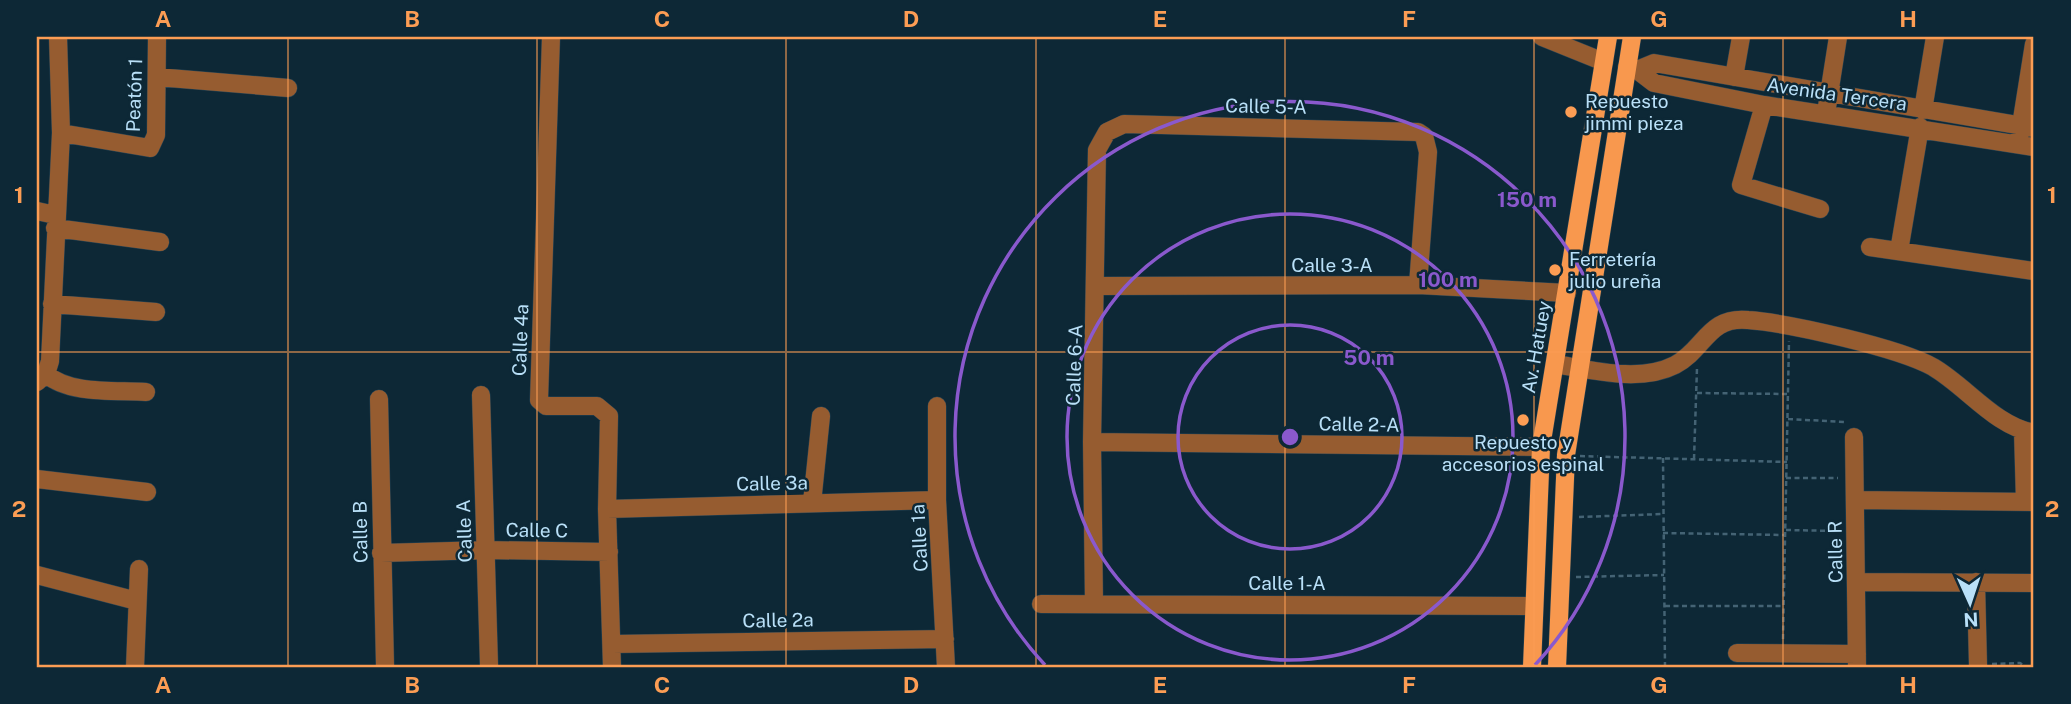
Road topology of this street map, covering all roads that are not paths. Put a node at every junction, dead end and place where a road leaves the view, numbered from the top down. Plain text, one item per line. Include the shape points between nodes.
1 (58, 37) edge
2 (157, 37) edge
3 (551, 37) edge
4 (1542, 37) edge
5 (1608, 37) edge
6 (1632, 37) edge
7 (1741, 37) edge
8 (1838, 37) edge
9 (1935, 37) edge
10 (2034, 44) edge
11 (1604, 62) junction
12 (1632, 69) junction
13 (157, 77) junction
14 (1734, 77) junction
15 (288, 88) dead end
16 (1829, 95) junction
17 (1764, 105) junction
18 (1826, 114) junction
19 (1921, 118) junction
20 (2027, 127) edge
21 (1107, 132) joint
22 (61, 133) junction
23 (2026, 146) edge
24 (1820, 209) dead end
25 (37, 211) edge
26 (55, 221) junction
27 (160, 242) dead end
28 (1870, 247) dead end
29 (1899, 251) junction
30 (2034, 271) edge
31 (1418, 285) junction
32 (1097, 286) junction
33 (1567, 293) junction
34 (47, 294) edge
35 (156, 312) dead end
36 (1555, 364) junction
37 (1577, 368) junction
38 (41, 378) edge
39 (146, 392) dead end
40 (481, 395) dead end
41 (379, 399) dead end
42 (937, 406) dead end
43 (821, 416) dead end
44 (2029, 432) edge
45 (1854, 436) road end
46 (1092, 442) junction
47 (1541, 447) junction
48 (37, 479) edge
49 (147, 492) dead end
50 (937, 500) junction
51 (1855, 500) junction
52 (2029, 502) edge
53 (812, 503) junction
54 (607, 509) junction
55 (486, 550) junction
56 (609, 552) junction
57 (381, 553) junction
58 (139, 569) dead end
59 (37, 575) edge
60 (1857, 582) junction
61 (1976, 582) junction
62 (2034, 583) edge
63 (137, 601) junction
64 (1094, 603) junction
65 (1041, 604) dead end
66 (1532, 606) junction
67 (945, 639) junction
68 (612, 644) junction
69 (1737, 653) dead end
70 (1857, 660) edge
71 (386, 665) dead end
72 (489, 665) dead end
73 (1978, 665) dead end
74 (135, 667) edge
75 (612, 667) edge
76 (946, 667) edge
77 (1532, 667) edge
78 (1557, 667) edge

1 - 22 street
2 - 13 street, Peatón 1
3 - 54 street, Calle 4a via 539,400 546,406 597,406 607,411
4 - 11 street
5 - 11 main road, Av. Hatuey
6 - 12 main road
7 - 14 street
8 - 16 street
9 - 19 street
10 - 20 street
11 - 33 main road, Av. Hatuey
12 - 14 street, Avenida Tercera via 1654,63
12 - 17 street, Avenida Tercera via 1654,83
12 - 37 main road
13 - 15 street
13 - 22 street, Peatón 1 via 156,135 150,148
14 - 16 street, Avenida Tercera
16 - 18 street
16 - 19 street, Avenida Tercera
17 - 18 street, Avenida Tercera
17 - 24 street via 1741,185
18 - 19 street, Avenida Tercera
19 - 20 street, Avenida Tercera
19 - 23 street, Avenida Tercera
19 - 29 street
20 - 23 street
21 - 31 street, Calle 5-A via 1124,124 1409,131 1424,136 1428,152
21 - 32 street, Calle 6-A via 1097,150
22 - 26 street
25 - 26 street
26 - 27 street
26 - 34 street
28 - 29 street
29 - 30 street
31 - 32 street, Calle 3-A
31 - 33 street, Calle 3-A
32 - 46 street, Calle 6-A
33 - 36 main road, Av. Hatuey
34 - 35 street
34 - 38 street via 50,361
36 - 37 street
36 - 47 main road, Av. Hatuey
37 - 44 street via 1651,372 1675,365 1721,322 1750,320 1888,351 1931,366
37 - 78 main road via 1566,455
38 - 39 street via 70,387
40 - 55 street, Calle A
41 - 57 street, Calle B
42 - 50 street, Calle 1a
43 - 53 street
44 - 52 street
45 - 51 street, Calle R
46 - 47 street, Calle 2-A
46 - 64 street, Calle 6-A
47 - 66 main road, Av. Hatuey
48 - 49 street
50 - 53 street, Calle 3a
50 - 67 street, Calle 1a
51 - 52 street
51 - 60 street, Calle R
53 - 54 street, Calle 3a
54 - 56 street, Calle 4a
55 - 56 street, Calle C
55 - 57 street, Calle C
55 - 72 street, Calle A
56 - 68 street, Calle 4a
57 - 71 street, Calle B
58 - 63 street
59 - 63 street
60 - 61 street
60 - 70 street, Calle R
61 - 62 street
61 - 73 street
63 - 74 street
64 - 65 street, Calle 1-A
64 - 66 street, Calle 1-A
66 - 77 main road, Av. Hatuey
67 - 68 street, Calle 2a
67 - 76 street, Calle 1a
68 - 75 street, Calle 4a
69 - 70 street

